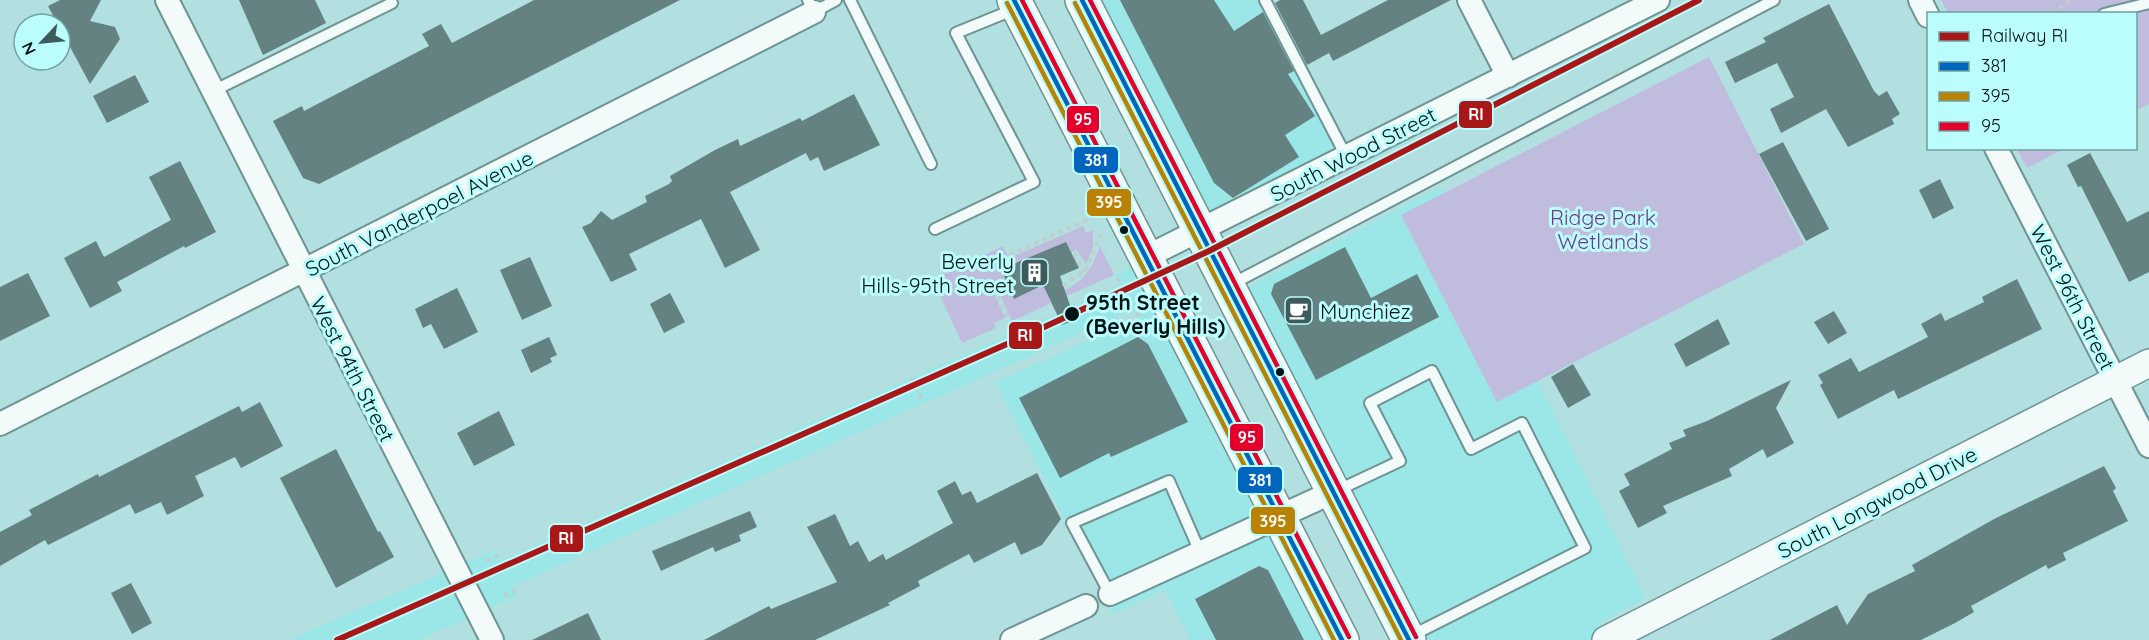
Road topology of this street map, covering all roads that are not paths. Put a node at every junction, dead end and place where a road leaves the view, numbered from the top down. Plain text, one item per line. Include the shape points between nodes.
1 (166, 0) edge
2 (836, 0) edge
3 (850, 0) edge
4 (1082, 0) edge
5 (1265, 0) edge
6 (1469, 0) edge
7 (1658, 0) edge
8 (1774, 0) edge
9 (392, 3) dead end
10 (1022, 3) edge
11 (2149, 3) edge
12 (811, 6) edge
13 (2112, 12) edge
14 (1508, 76) junction
15 (213, 91) junction
16 (1997, 150) edge
17 (1347, 158) junction
18 (931, 164) dead end
19 (935, 229) dead end
20 (1199, 232) junction
21 (1134, 268) junction
22 (304, 272) junction
23 (1227, 287) junction
24 (2149, 363) edge
25 (2116, 380) junction
26 (0, 424) edge
27 (2149, 446) edge
28 (1333, 492) junction
29 (1278, 517) junction
30 (1200, 552) junction
31 (1110, 594) joint
32 (1086, 606) dead end
33 (1409, 639) edge
34 (492, 640) edge
35 (1012, 640) edge
36 (1342, 640) edge
37 (1606, 640) edge

1 - 15 street, West 94th Street
2 - 12 lane, South Vanderpoel Avenue
3 - 18 lane
4 - 20 main road
5 - 17 lane
6 - 14 street
7 - 14 street, South Wood Street
8 - 23 lane
9 - 15 lane
10 - 19 lane via 956,33 1034,182
10 - 21 main road
11 - 13 lane
12 - 22 street, South Vanderpoel Avenue
14 - 17 street, South Wood Street
15 - 22 street, West 94th Street
16 - 25 street, West 96th Street
17 - 20 street, South Wood Street
20 - 21 street, South Wood Street
20 - 23 main road
21 - 29 main road
22 - 26 street, South Vanderpoel Avenue
22 - 34 street, West 94th Street
23 - 28 main road
24 - 25 street, South Longwood Drive
25 - 27 street, West 96th Street
25 - 37 street, South Longwood Drive
28 - 29 street
28 - 33 main road
28 - 33 lane via 1400,461 1370,403 1432,371 1471,449 1522,423 1585,548
29 - 30 street
29 - 36 main road
30 - 31 street
30 - 31 lane via 1169,481 1072,523
32 - 35 street

